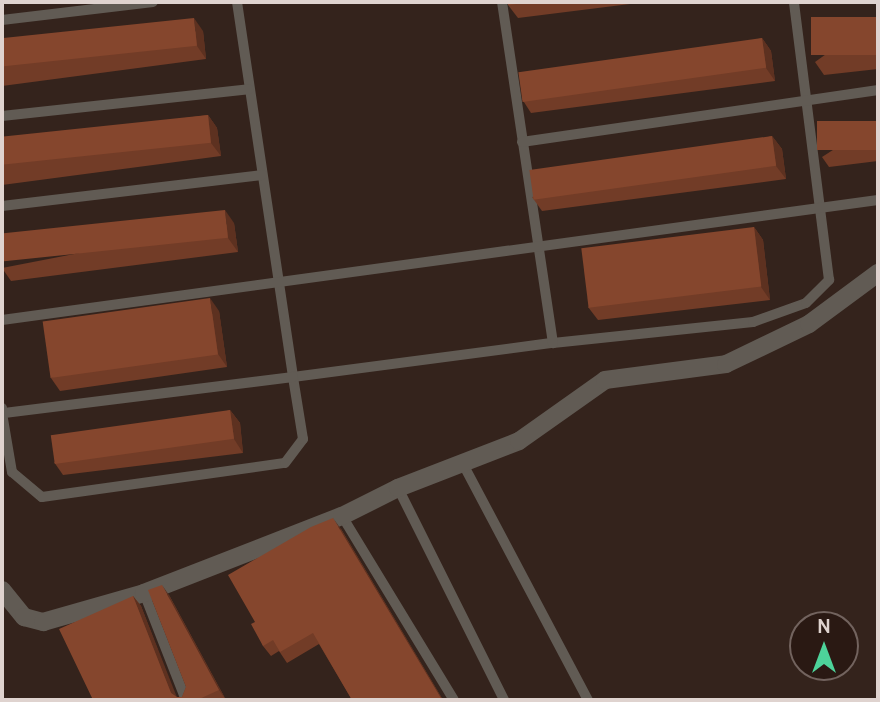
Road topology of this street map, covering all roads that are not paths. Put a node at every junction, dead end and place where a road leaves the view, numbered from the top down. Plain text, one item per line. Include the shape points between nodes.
1 (153, 2) edge
2 (237, 2) edge
3 (502, 2) edge
4 (794, 2) edge
5 (2, 20) edge
6 (249, 89) junction
7 (878, 90) edge
8 (806, 100) junction
9 (2, 116) edge
10 (522, 142) junction
11 (262, 176) junction
12 (878, 200) edge
13 (2, 206) edge
14 (820, 206) junction
15 (537, 245) junction
16 (878, 273) edge
17 (278, 281) junction
18 (2, 320) edge
19 (552, 343) junction
20 (293, 377) junction
21 (2, 411) edge
22 (463, 464) junction
23 (398, 488) junction
24 (342, 516) junction
25 (2, 590) edge
26 (144, 593) junction
27 (186, 700) edge
28 (454, 700) edge
29 (504, 700) edge
30 (588, 700) edge

1 - 5 lane
2 - 6 lane
3 - 10 lane
4 - 8 lane
6 - 9 lane
6 - 11 lane
7 - 8 lane
8 - 10 lane
8 - 14 lane
10 - 15 lane
11 - 13 lane
11 - 17 lane
12 - 14 lane
14 - 15 lane
14 - 19 lane via 829,280 806,303 753,322
15 - 17 lane
15 - 19 lane
16 - 22 street via 809,324 738,359 605,380 519,441
17 - 18 lane
17 - 20 lane
19 - 20 lane
20 - 21 lane
20 - 21 lane via 303,439 285,463 42,497 12,472
22 - 23 street
22 - 30 lane
23 - 24 street
23 - 29 lane
24 - 26 street
24 - 28 lane
25 - 26 street via 24,617 43,622
26 - 27 lane

